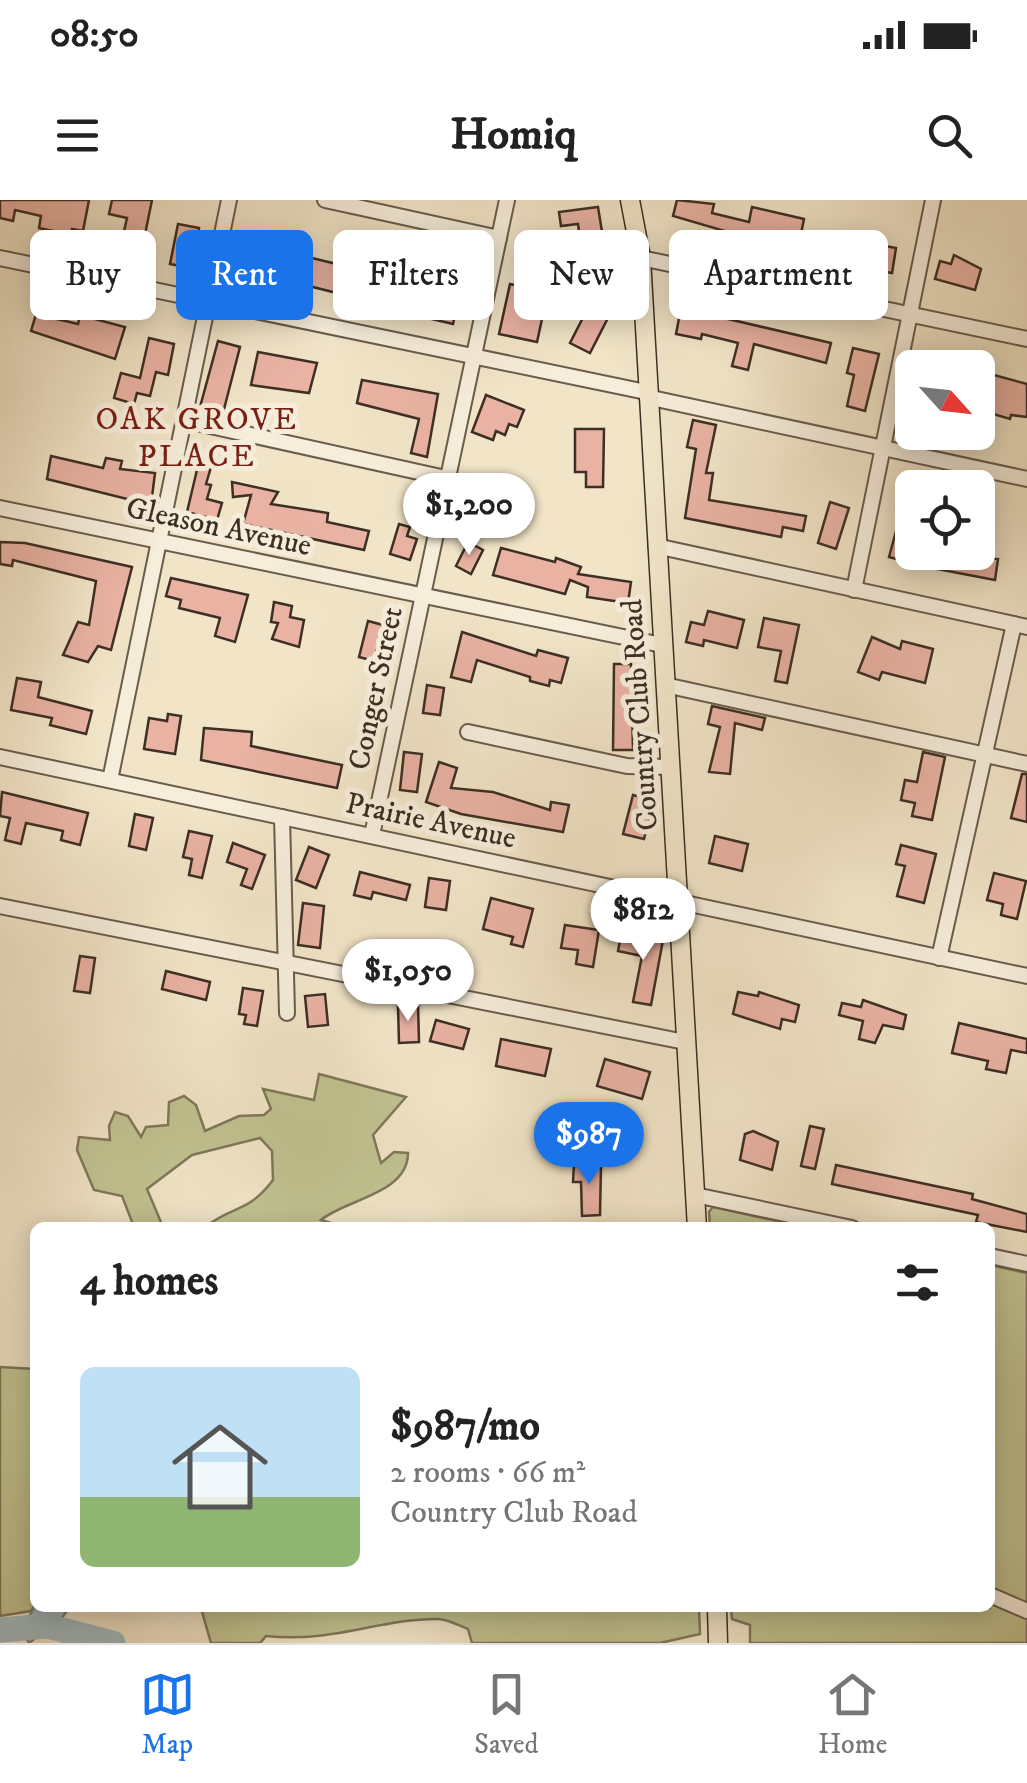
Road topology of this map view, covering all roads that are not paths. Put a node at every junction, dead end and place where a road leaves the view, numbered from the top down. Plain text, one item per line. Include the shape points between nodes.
1 (229, 200) edge
2 (325, 200) edge
3 (507, 200) edge
4 (630, 200) edge
5 (933, 200) edge
6 (223, 230) edge
7 (636, 230) edge
8 (499, 238) junction
9 (0, 258) edge
10 (649, 260) edge
11 (176, 294) edge
12 (910, 314) junction
13 (204, 320) edge
14 (303, 320) edge
15 (643, 320) edge
16 (1027, 339) edge
17 (473, 356) junction
18 (646, 395) junction
19 (183, 420) junction
20 (886, 449) junction
21 (450, 479) junction
22 (1027, 480) edge
23 (0, 508) edge
24 (156, 542) junction
25 (656, 546) junction
26 (854, 590) junction
27 (422, 595) junction
28 (1020, 626) edge
29 (662, 645) junction
30 (665, 684) junction
31 (468, 732) dead end
32 (986, 756) junction
33 (0, 757) edge
34 (1027, 764) edge
35 (670, 767) junction
36 (110, 780) junction
37 (282, 817) junction
38 (372, 835) junction
39 (678, 901) junction
40 (0, 906) edge
41 (939, 958) junction
42 (284, 964) junction
43 (1027, 976) edge
44 (287, 1013) dead end
45 (685, 1042) junction
46 (695, 1195) junction
47 (697, 1222) edge
48 (823, 1222) edge
49 (995, 1257) edge
50 (1027, 1264) edge
51 (995, 1597) edge
52 (1024, 1607) edge
53 (717, 1612) edge
54 (718, 1643) edge

1 - 6 street
2 - 8 street
3 - 8 street, Conger Street
4 - 7 main road, Country Club Road
5 - 12 street
8 - 17 street, Conger Street
9 - 11 street
10 - 12 street
12 - 16 street
12 - 20 street
13 - 19 street
14 - 17 street
15 - 18 main road, Country Club Road
17 - 18 street
17 - 21 street, Conger Street
18 - 20 street
18 - 25 main road, Country Club Road
19 - 21 street
19 - 24 street
20 - 22 street
20 - 26 street
21 - 27 street, Conger Street
23 - 24 street, Gleason Avenue
24 - 27 street, Gleason Avenue
24 - 36 street
25 - 26 street
25 - 29 main road, Country Club Road
26 - 28 street
27 - 29 street, Gleason Avenue
27 - 38 street, Conger Street
28 - 32 street
29 - 30 main road, Country Club Road
30 - 32 street
30 - 35 main road, Country Club Road
31 - 35 street via 627,766
32 - 34 street
32 - 41 street
33 - 36 street, Prairie Avenue
35 - 39 main road, Country Club Road
36 - 37 street, Prairie Avenue
37 - 38 street, Prairie Avenue
37 - 42 street
38 - 39 street, Prairie Avenue
39 - 41 street, Prairie Avenue
39 - 45 main road, Country Club Road
40 - 42 street
41 - 43 street, Prairie Avenue
42 - 44 street
42 - 45 street
45 - 46 main road, Country Club Road
46 - 47 main road, Country Club Road
46 - 48 street
49 - 50 street
51 - 52 street
53 - 54 main road

